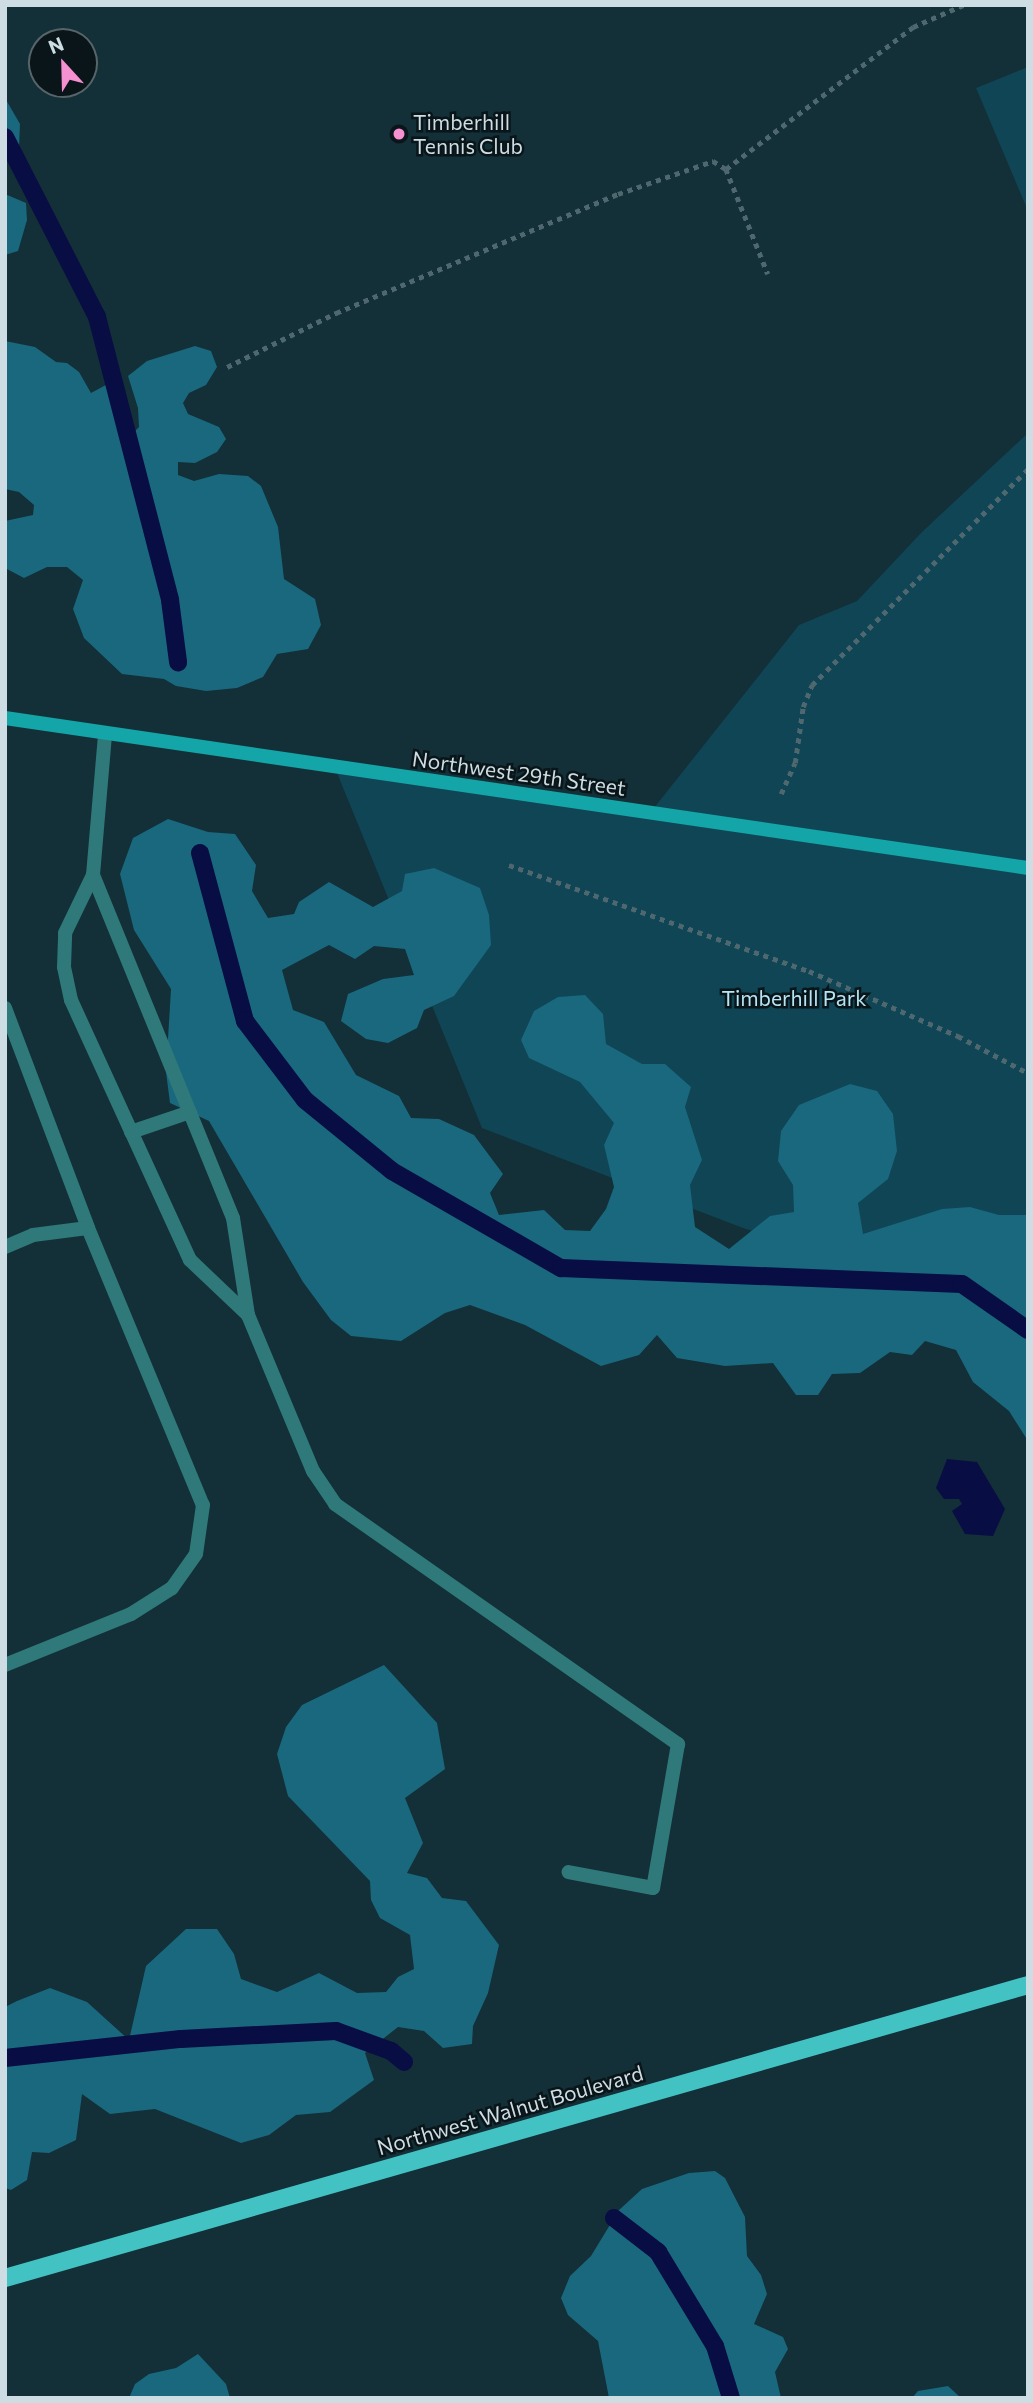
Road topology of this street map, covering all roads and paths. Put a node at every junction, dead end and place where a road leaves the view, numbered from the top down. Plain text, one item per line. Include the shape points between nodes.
1 (963, 5) edge
2 (726, 169) junction
3 (768, 274) dead end
4 (226, 367) dead end
5 (1028, 469) edge
6 (5, 718) edge
7 (105, 734) junction
8 (764, 830) junction
9 (509, 865) dead end
10 (1028, 868) edge
11 (93, 875) junction
12 (5, 1008) edge
13 (1028, 1073) edge
14 (190, 1112) junction
15 (131, 1132) junction
16 (88, 1228) junction
17 (5, 1247) edge
18 (248, 1315) junction
19 (5, 1665) edge
20 (568, 1872) dead end
21 (1028, 1984) edge
22 (5, 2278) edge

1 - 2 path via 913,27
2 - 3 path
2 - 4 path via 713,161 618,194 336,313
5 - 8 path via 812,685 803,707 795,763
6 - 7 street, Northwest 29th Street
7 - 8 street, Northwest 29th Street
7 - 11 lane
8 - 10 street, Northwest 29th Street
9 - 13 path via 809,971 958,1036
11 - 14 lane
11 - 15 lane via 65,933 64,967 71,1000
12 - 16 lane
14 - 15 lane
14 - 18 lane via 233,1219
15 - 18 lane via 190,1259
16 - 17 lane via 33,1235
16 - 19 lane via 203,1505 196,1554 172,1588 131,1614
18 - 20 lane via 313,1471 335,1504 678,1744 653,1888
21 - 22 main road, Northwest Walnut Boulevard

